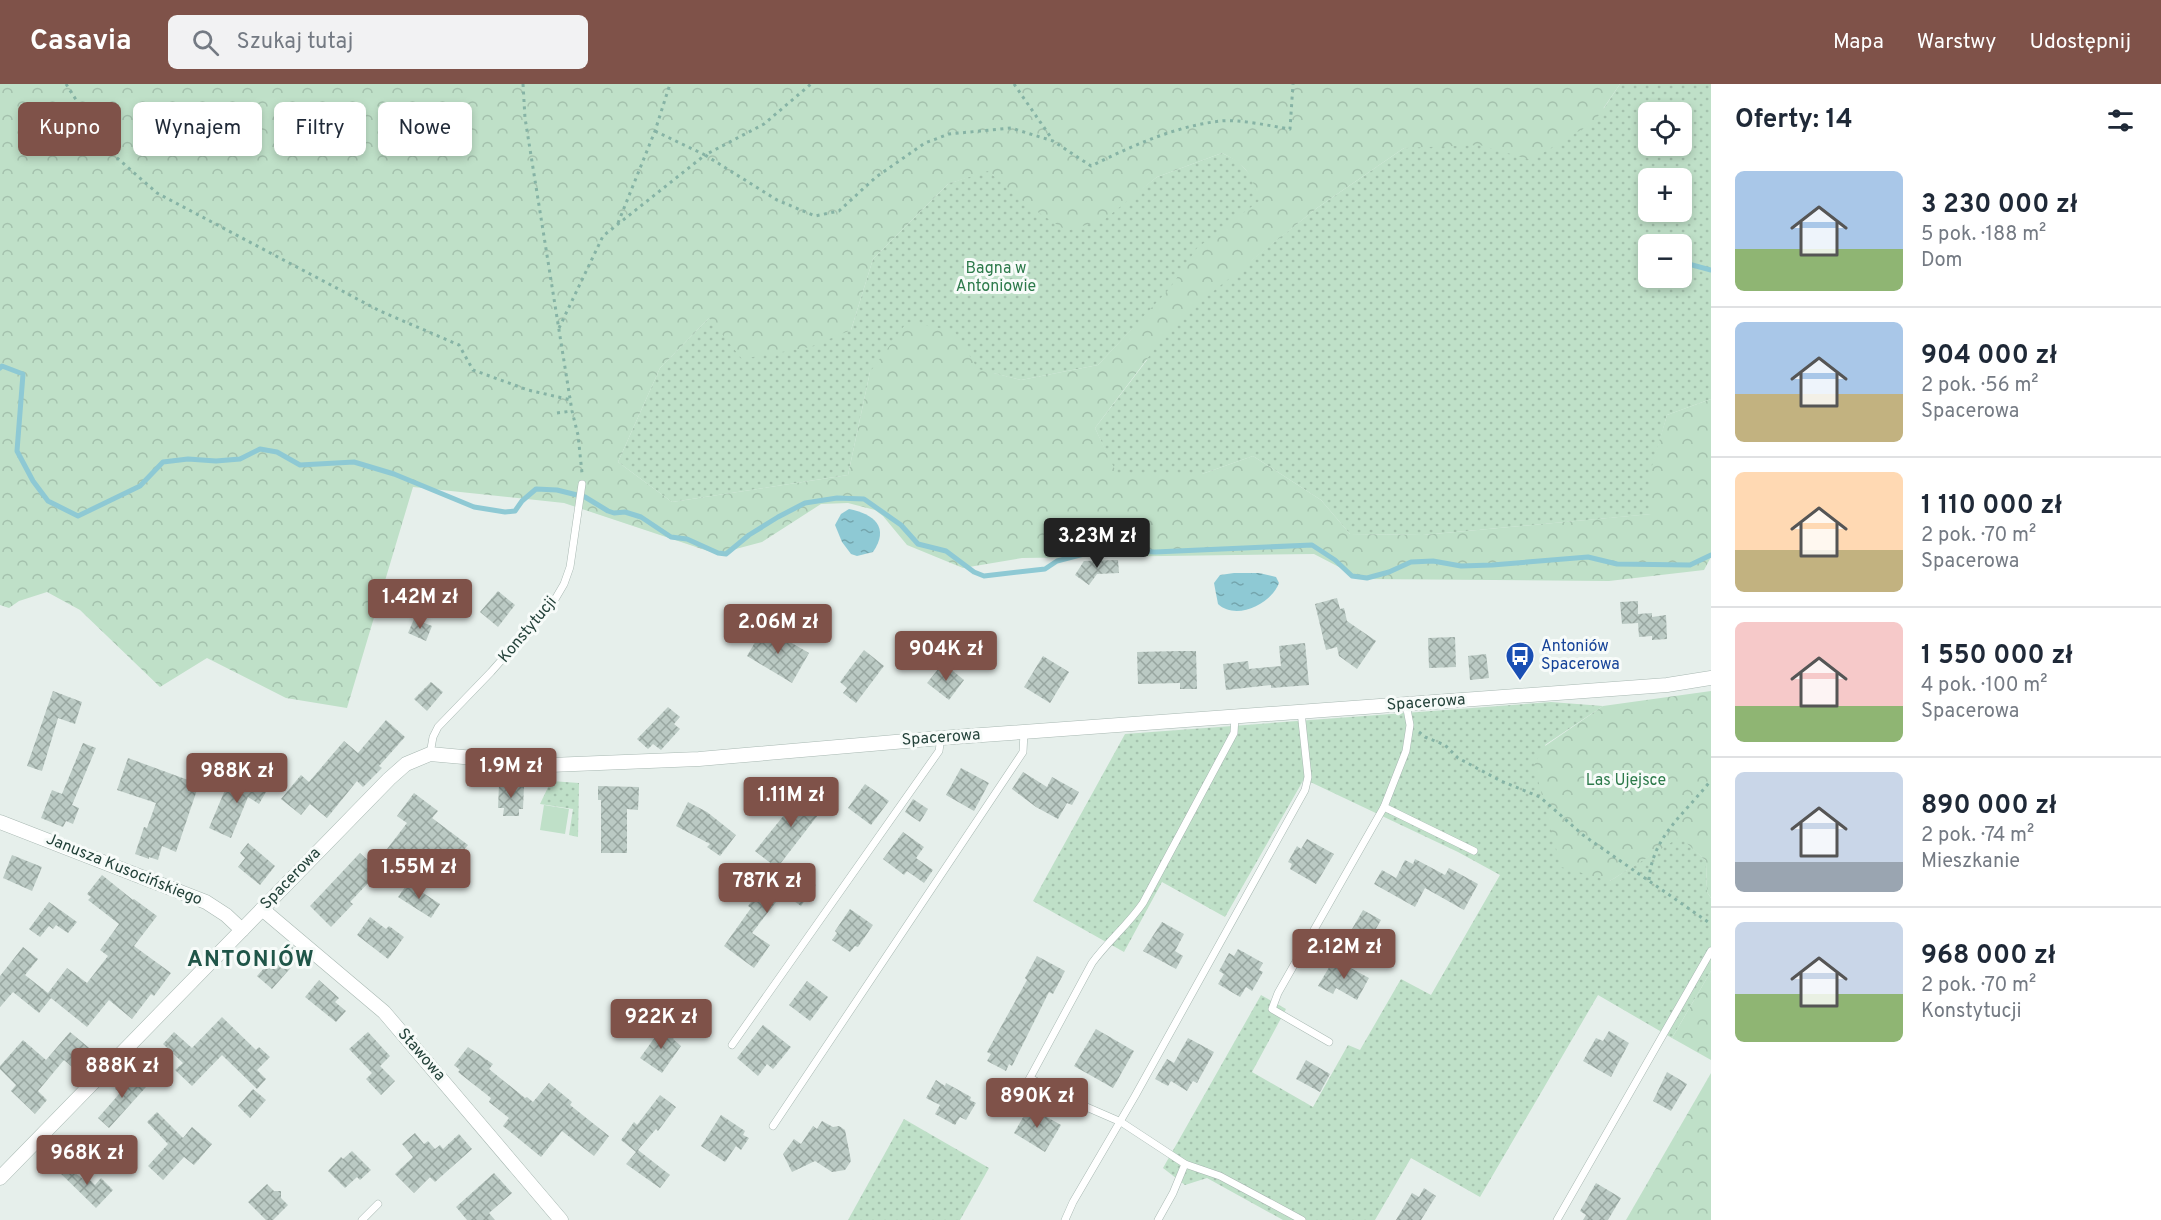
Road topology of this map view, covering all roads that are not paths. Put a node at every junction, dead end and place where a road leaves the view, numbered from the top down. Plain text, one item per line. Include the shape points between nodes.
1 (582, 484) road end
2 (1711, 678) edge
3 (1406, 704) junction
4 (1301, 712) junction
5 (1235, 717) junction
6 (1024, 732) junction
7 (941, 738) junction
8 (430, 754) junction
9 (1384, 807) junction
10 (0, 822) edge
11 (1474, 851) dead end
12 (262, 909) junction
13 (242, 930) junction
14 (1711, 951) edge
15 (1329, 1041) dead end
16 (732, 1045) dead end
17 (1030, 1078) junction
18 (1018, 1100) dead end
19 (1121, 1122) junction
20 (773, 1126) dead end
21 (1185, 1164) junction
22 (0, 1179) edge
23 (378, 1204) dead end
24 (362, 1220) edge
25 (561, 1220) edge
26 (1065, 1220) edge
27 (1158, 1220) edge
28 (1302, 1220) edge
29 (1557, 1220) edge

1 - 8 lane, Konstytucji via 564,584 491,672 438,727
2 - 3 street, Spacerowa via 1667,685
3 - 4 street, Spacerowa
3 - 9 lane via 1410,724 1406,752
4 - 5 street, Spacerowa
4 - 19 lane via 1308,777 1305,790
5 - 6 street, Spacerowa
5 - 17 lane via 1234,733 1143,903 1092,963
6 - 7 street, Spacerowa
6 - 20 lane via 1023,752
7 - 8 street, Spacerowa via 699,759 573,765
7 - 16 lane via 939,751
8 - 12 street, Spacerowa via 395,773
9 - 11 lane
9 - 15 lane via 1272,1009
10 - 13 street, Janusza Kusocińskiego via 206,902
12 - 13 street, Spacerowa
12 - 25 street, Stawowa via 384,1012
13 - 22 street
14 - 29 lane
17 - 18 lane
17 - 19 lane
19 - 21 lane
19 - 26 lane
21 - 27 lane
21 - 28 lane via 1220,1176
23 - 24 lane

